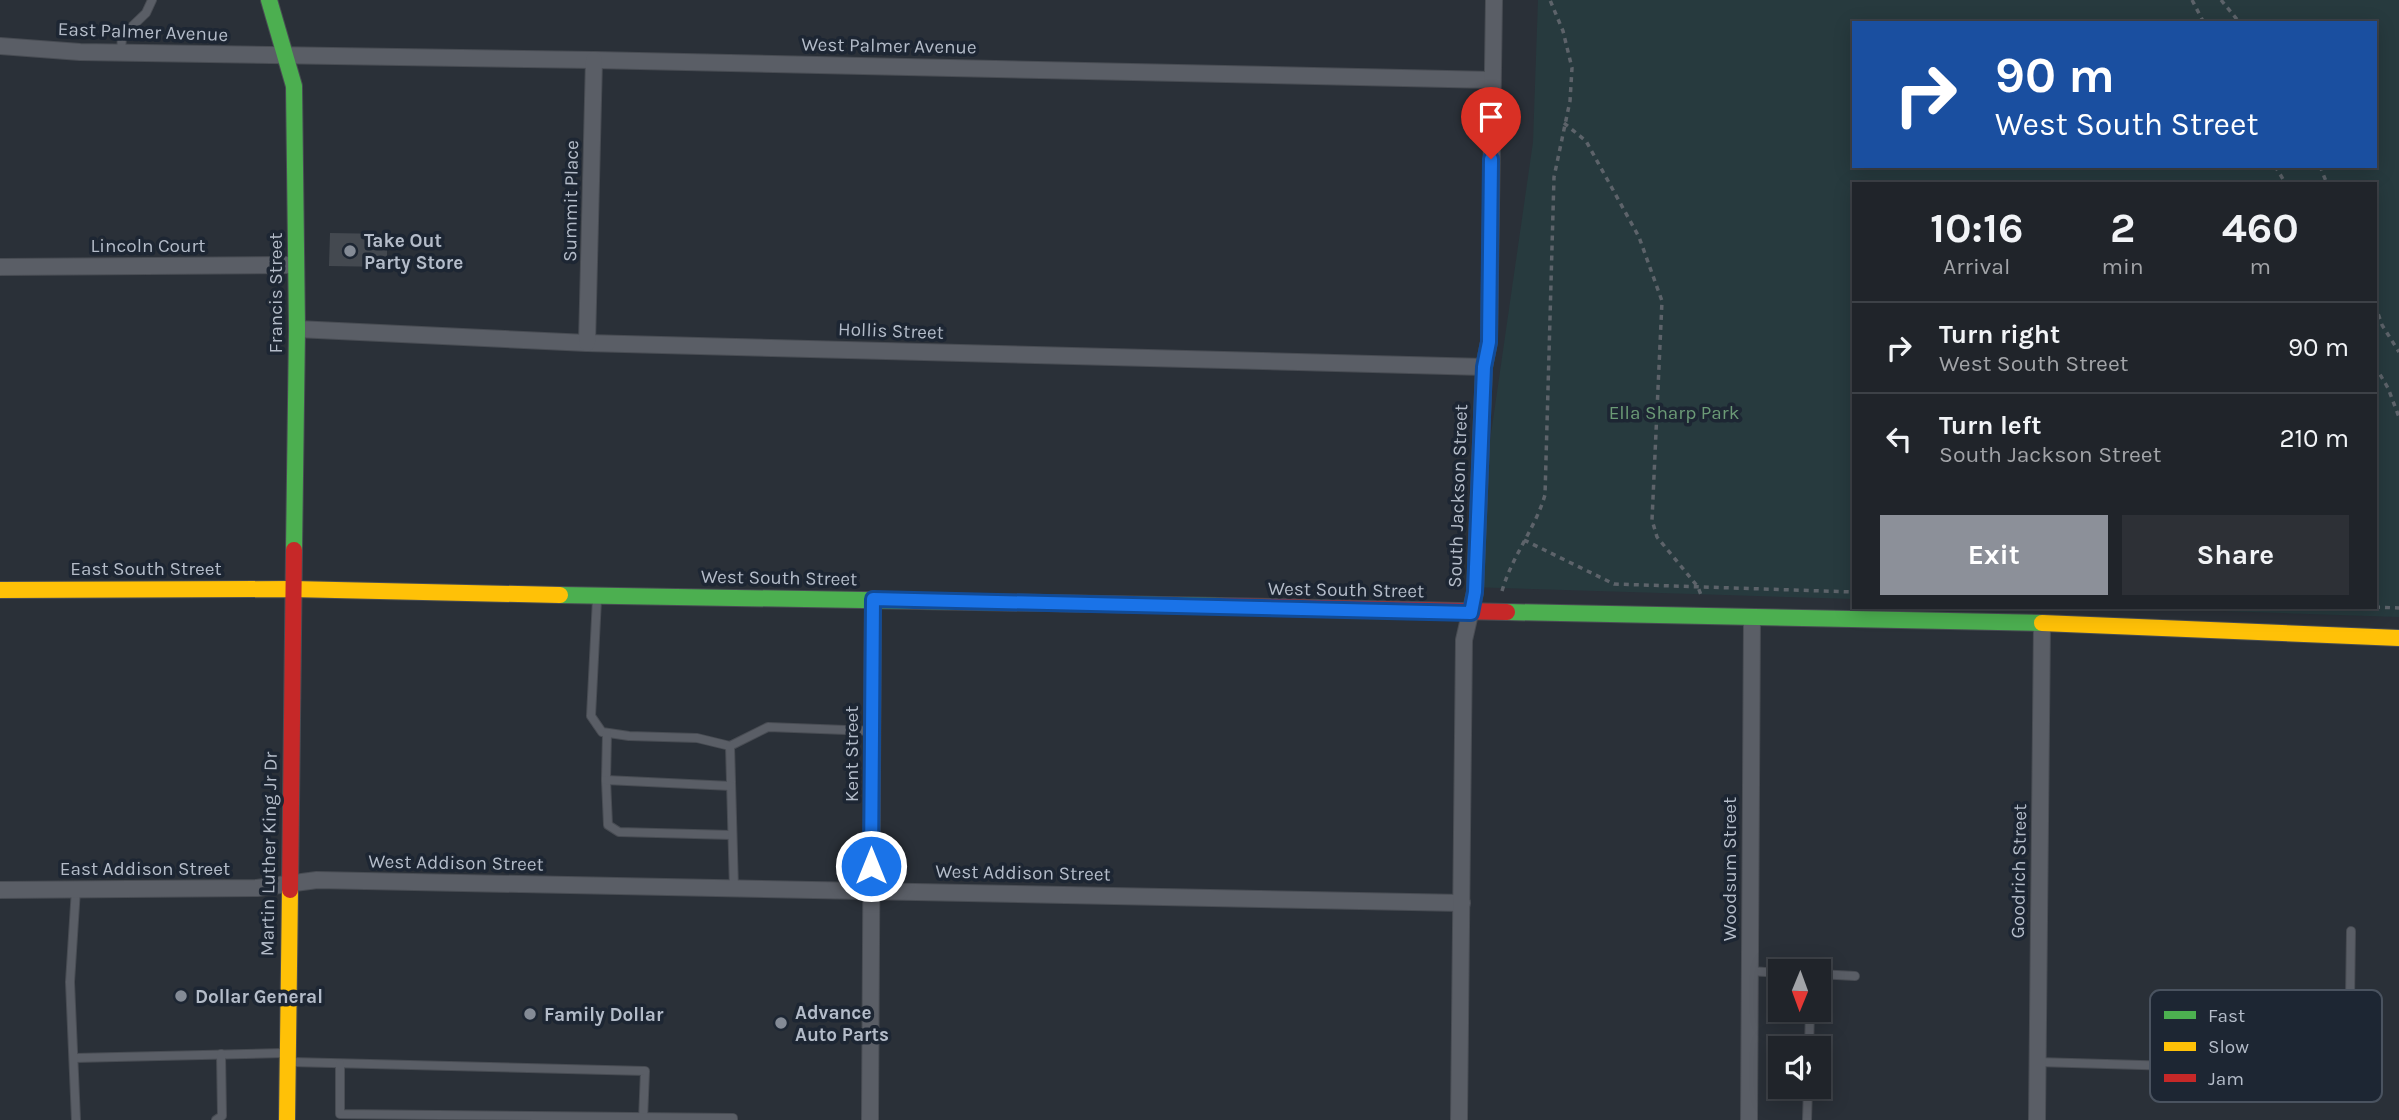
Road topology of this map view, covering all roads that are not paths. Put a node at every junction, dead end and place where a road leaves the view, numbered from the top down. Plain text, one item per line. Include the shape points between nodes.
1 (152, 0) edge
2 (269, 0) edge
3 (1494, 0) edge
4 (0, 46) edge
5 (121, 53) junction
6 (286, 56) junction
7 (594, 60) junction
8 (1492, 80) junction
9 (296, 265) junction
10 (0, 267) edge
11 (297, 329) junction
12 (587, 343) junction
13 (1484, 367) junction
14 (292, 589) junction
15 (0, 590) edge
16 (598, 597) junction
17 (873, 599) junction
18 (1471, 613) junction
19 (1752, 618) junction
20 (2042, 623) junction
21 (2399, 638) edge
22 (872, 732) junction
23 (607, 733) junction
24 (730, 746) junction
25 (606, 780) junction
26 (731, 786) junction
27 (732, 835) junction
28 (289, 883) junction
29 (76, 889) junction
30 (734, 889) junction
31 (0, 890) edge
32 (871, 890) junction
33 (1462, 903) junction
34 (2351, 931) dead end
35 (1750, 971) junction
36 (1768, 972) edge
37 (1831, 975) edge
38 (1855, 976) dead end
39 (2350, 990) edge
40 (221, 1054) junction
41 (74, 1058) junction
42 (287, 1058) junction
43 (2037, 1062) junction
44 (340, 1063) junction
45 (2150, 1065) edge
46 (1808, 1099) edge
47 (396, 1117) edge
48 (644, 1119) edge
49 (76, 1120) edge
50 (216, 1120) edge
51 (287, 1120) edge
52 (733, 1120) edge
53 (870, 1120) edge
54 (1459, 1120) edge
55 (1749, 1120) edge
56 (1807, 1120) edge
57 (2037, 1120) edge

1 - 5 lane via 146,13 122,36
2 - 6 street, Francis Street
3 - 8 street, South Jackson Street
4 - 5 street, East Palmer Avenue
5 - 6 street, East Palmer Avenue
6 - 7 street, West Palmer Avenue
6 - 9 street, Francis Street via 294,86
7 - 8 street, West Palmer Avenue
7 - 12 street, Summit Place
8 - 13 street, South Jackson Street via 1489,342
9 - 10 street, Lincoln Court
9 - 11 street, Francis Street
11 - 12 street, Hollis Street
11 - 14 street, Francis Street
12 - 13 street, Hollis Street
13 - 18 street, South Jackson Street
14 - 15 street, East South Street
14 - 16 street, West South Street
14 - 28 street, Martin Luther King Jr Dr
16 - 17 street, West South Street
16 - 23 lane via 591,716
17 - 18 street, West South Street
17 - 22 street, Kent Street
18 - 19 street, West South Street
18 - 33 street, South Jackson Street via 1464,640
19 - 20 street, West South Street
19 - 35 street, Woodsum Street
20 - 21 street, West South Street
20 - 43 street, Goodrich Street
22 - 24 lane via 768,727
22 - 32 street, Kent Street
23 - 24 lane via 697,738
23 - 25 lane
24 - 26 lane
25 - 26 lane
25 - 27 lane via 608,825 619,832
26 - 27 lane
27 - 30 lane
28 - 29 street, East Addison Street via 257,888
28 - 30 street, West Addison Street
28 - 42 street, Martin Luther King Jr Dr
29 - 31 street, East Addison Street
29 - 41 lane via 69,982
30 - 32 street, West Addison Street
32 - 33 street, West Addison Street
32 - 53 street, Kent Street
33 - 54 street, South Jackson Street
34 - 39 lane
35 - 36 lane
35 - 55 street, Woodsum Street
37 - 38 lane
40 - 41 lane
40 - 42 lane
40 - 50 lane via 222,1116
41 - 49 lane
42 - 44 lane
42 - 51 street, Martin Luther King Jr Dr
43 - 45 lane
43 - 57 street, Goodrich Street
44 - 47 lane via 340,1114
44 - 48 lane via 645,1071
46 - 56 lane
47 - 48 lane
48 - 52 lane

